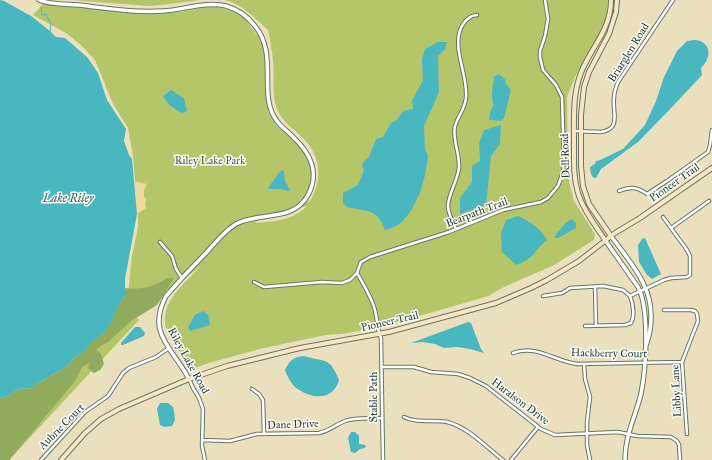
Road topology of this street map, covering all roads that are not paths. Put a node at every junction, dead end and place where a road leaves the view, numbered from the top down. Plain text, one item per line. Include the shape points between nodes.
1 (39, 0) edge
2 (545, 0) edge
3 (612, 0) edge
4 (617, 0) edge
5 (671, 0) edge
6 (477, 15) dead end
7 (712, 130) edge
8 (574, 131) junction
9 (580, 131) junction
10 (712, 168) edge
11 (619, 191) dead end
12 (709, 201) dead end
13 (663, 217) dead end
14 (672, 228) junction
15 (456, 230) junction
16 (611, 236) junction
17 (605, 240) junction
18 (160, 242) dead end
19 (357, 274) junction
20 (182, 278) junction
21 (254, 282) dead end
22 (595, 287) junction
23 (646, 289) junction
24 (640, 291) junction
25 (543, 296) dead end
26 (630, 296) junction
27 (664, 310) dead end
28 (596, 325) junction
29 (585, 326) dead end
30 (380, 334) junction
31 (646, 347) junction
32 (169, 348) junction
33 (513, 353) dead end
34 (644, 362) junction
35 (682, 362) junction
36 (584, 364) junction
37 (382, 367) junction
38 (189, 378) junction
39 (252, 390) dead end
40 (404, 417) dead end
41 (382, 418) junction
42 (538, 427) junction
43 (587, 433) junction
44 (264, 434) junction
45 (628, 434) junction
46 (687, 434) dead end
47 (202, 440) junction
48 (41, 460) edge
49 (61, 460) edge
50 (205, 460) edge
51 (383, 460) edge
52 (503, 460) edge
53 (511, 460) edge
54 (590, 460) edge
55 (625, 460) edge
56 (680, 460) edge

1 - 20 street, Riley Lake Road via 155,12 208,4 225,6 245,16 260,33 266,50 271,110 277,121 310,157 314,172 311,188 304,201 292,211 242,221 229,229
2 - 15 street, Bearpath Trail via 548,18 540,57 543,70 562,97 564,165 561,180 553,192 541,202 503,210
3 - 8 main road, Dell Road via 607,25 580,76 574,104
4 - 9 main road, Dell Road via 609,34 584,87
5 - 9 street, Briarglen Road via 618,82 614,97 616,118 612,126 605,131
6 - 15 street via 471,16 464,23 458,41 466,93 465,105 455,126 459,167 456,183 448,200
7 - 11 street via 708,152 667,181 647,194 633,187
8 - 9 street, Briarglen Road
8 - 17 main road, Dell Road via 574,174 577,189 584,209
9 - 16 main road, Dell Road via 581,179 594,212
10 - 16 main road, Pioneer Trail
12 - 14 street
13 - 14 street
14 - 23 street via 690,256 690,275 671,278
15 - 19 street, Bearpath Trail via 370,257 362,262
16 - 17 main road, Pioneer Trail
16 - 23 street, Dell Road
17 - 24 street, Dell Road
17 - 30 main road, Pioneer Trail via 563,271 513,296
18 - 20 street via 172,256
19 - 21 street, Bearpath Trail via 342,283 322,282 264,287
19 - 30 street via 373,304
20 - 32 street, Riley Lake Road via 166,296 160,309 160,329
22 - 25 street via 570,288 562,293
22 - 26 street via 620,288
22 - 28 street
23 - 24 street
23 - 31 street, Dell Road via 651,314
24 - 26 street
24 - 31 street, Dell Road via 645,311
26 - 28 street via 631,323
27 - 35 street, Libby Lane via 691,310 697,314 696,328
28 - 29 street
30 - 37 street, Stable Path
30 - 38 main road, Pioneer Trail via 300,348
31 - 34 street, Dell Road
32 - 38 street, Riley Lake Road
32 - 48 street, Aubrie Court via 156,357 129,368 108,396 85,412
33 - 36 street, Hackberry Court via 525,350 540,351 569,362
34 - 35 street, Hackberry Court
34 - 36 street, Hackberry Court
34 - 45 street, Dell Road via 641,394
35 - 46 street, Libby Lane
36 - 43 street via 590,397
37 - 41 street, Stable Path
37 - 42 street, Haralson Drive via 414,367 470,378 486,386
38 - 47 street, Riley Lake Road via 203,409
38 - 49 main road, Pioneer Trail via 105,417
39 - 44 street via 259,394 262,400
40 - 52 street via 412,421 440,421 456,425
41 - 44 street, Dane Drive via 349,420 319,433
41 - 51 street, Stable Path
42 - 43 street, Haralson Drive via 555,435
42 - 53 street
43 - 45 street, Haralson Drive
43 - 54 street
44 - 47 street, Dane Drive via 253,434 230,441
45 - 55 street, Dell Road
45 - 56 street, Haralson Drive via 674,438 680,448
47 - 50 street, Riley Lake Road

